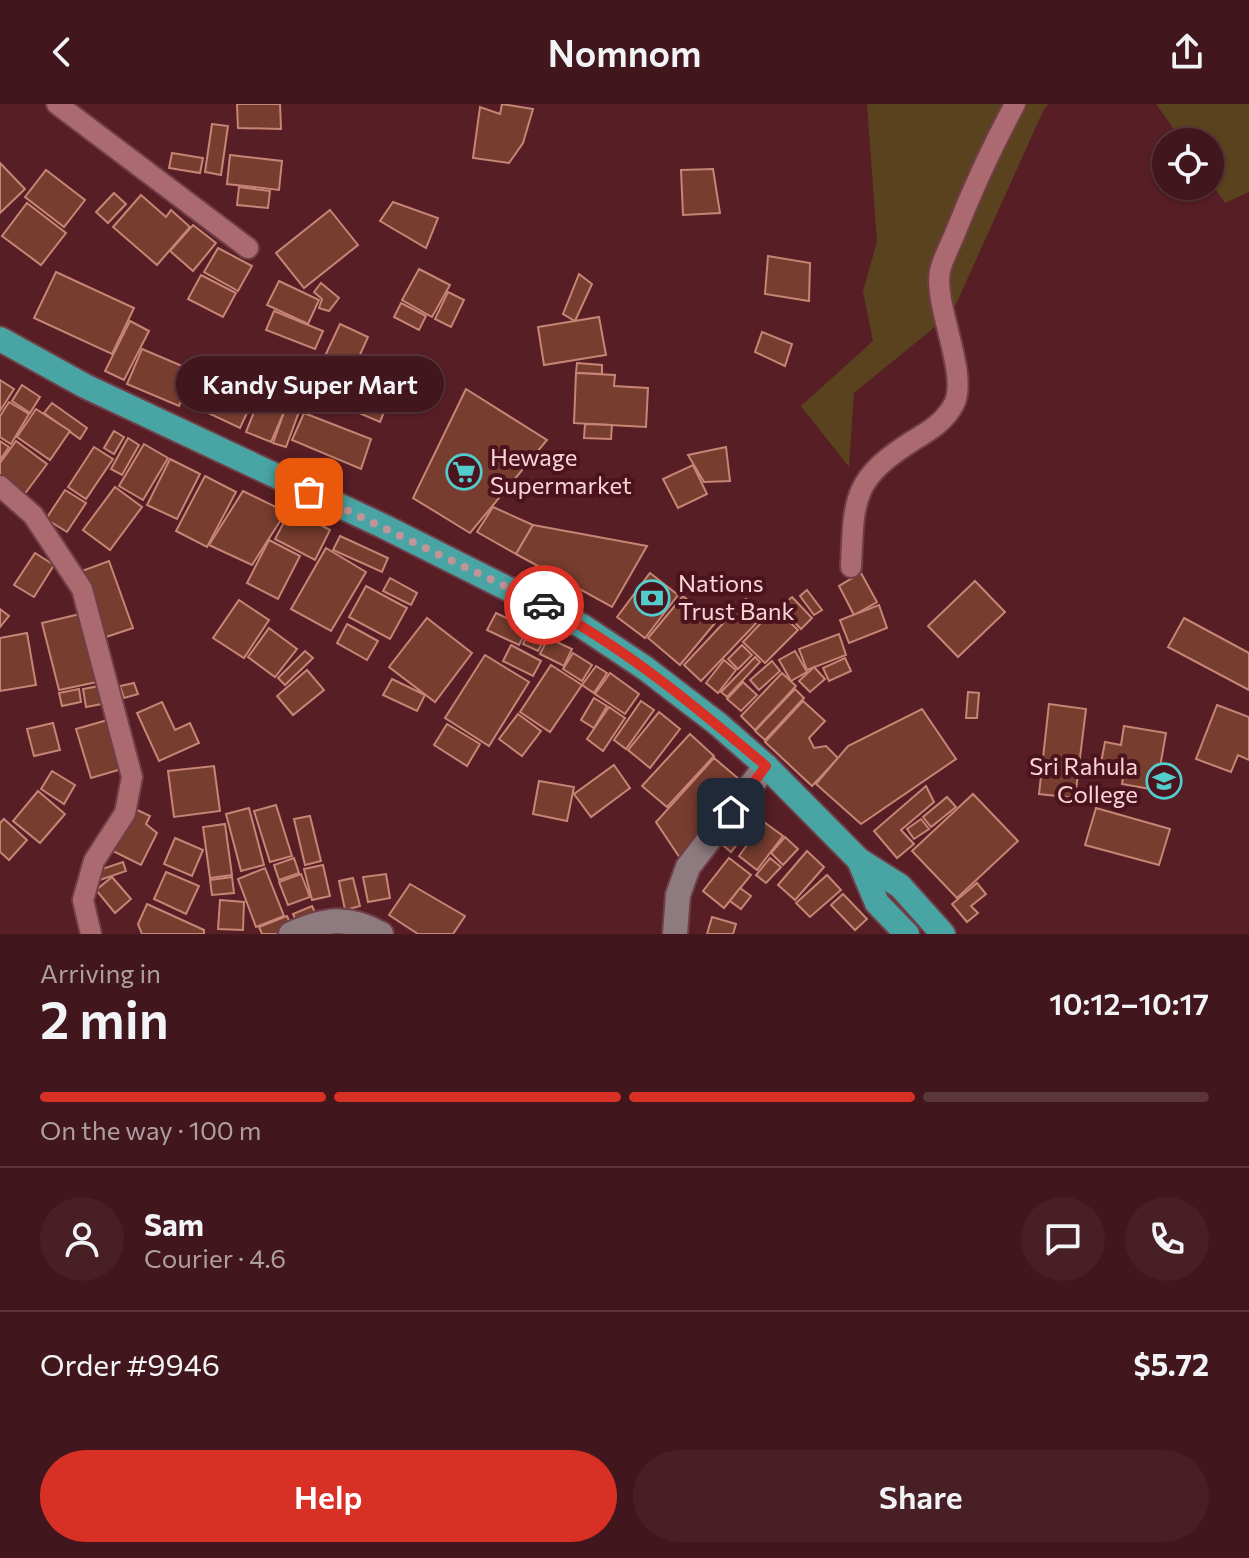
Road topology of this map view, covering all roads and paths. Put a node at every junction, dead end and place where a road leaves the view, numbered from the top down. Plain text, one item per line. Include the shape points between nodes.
1 (57, 104) edge
2 (1015, 104) edge
3 (248, 248) dead end
4 (0, 339) edge
5 (0, 486) edge
6 (851, 567) dead end
7 (766, 766) junction
8 (859, 860) junction
9 (91, 934) edge
10 (291, 934) edge
11 (381, 934) edge
12 (675, 934) edge
13 (907, 934) edge
14 (943, 934) edge

1 - 3 street
2 - 6 street via 940,273 957,371 956,401 941,423 869,474 855,512
4 - 7 highway via 85,386 570,619 679,693
5 - 9 street via 33,515 82,589 132,777 125,813 94,861 83,900
7 - 8 highway
7 - 12 street via 688,867 678,895
8 - 13 highway via 877,903
8 - 14 highway via 900,886
10 - 11 street via 342,920

